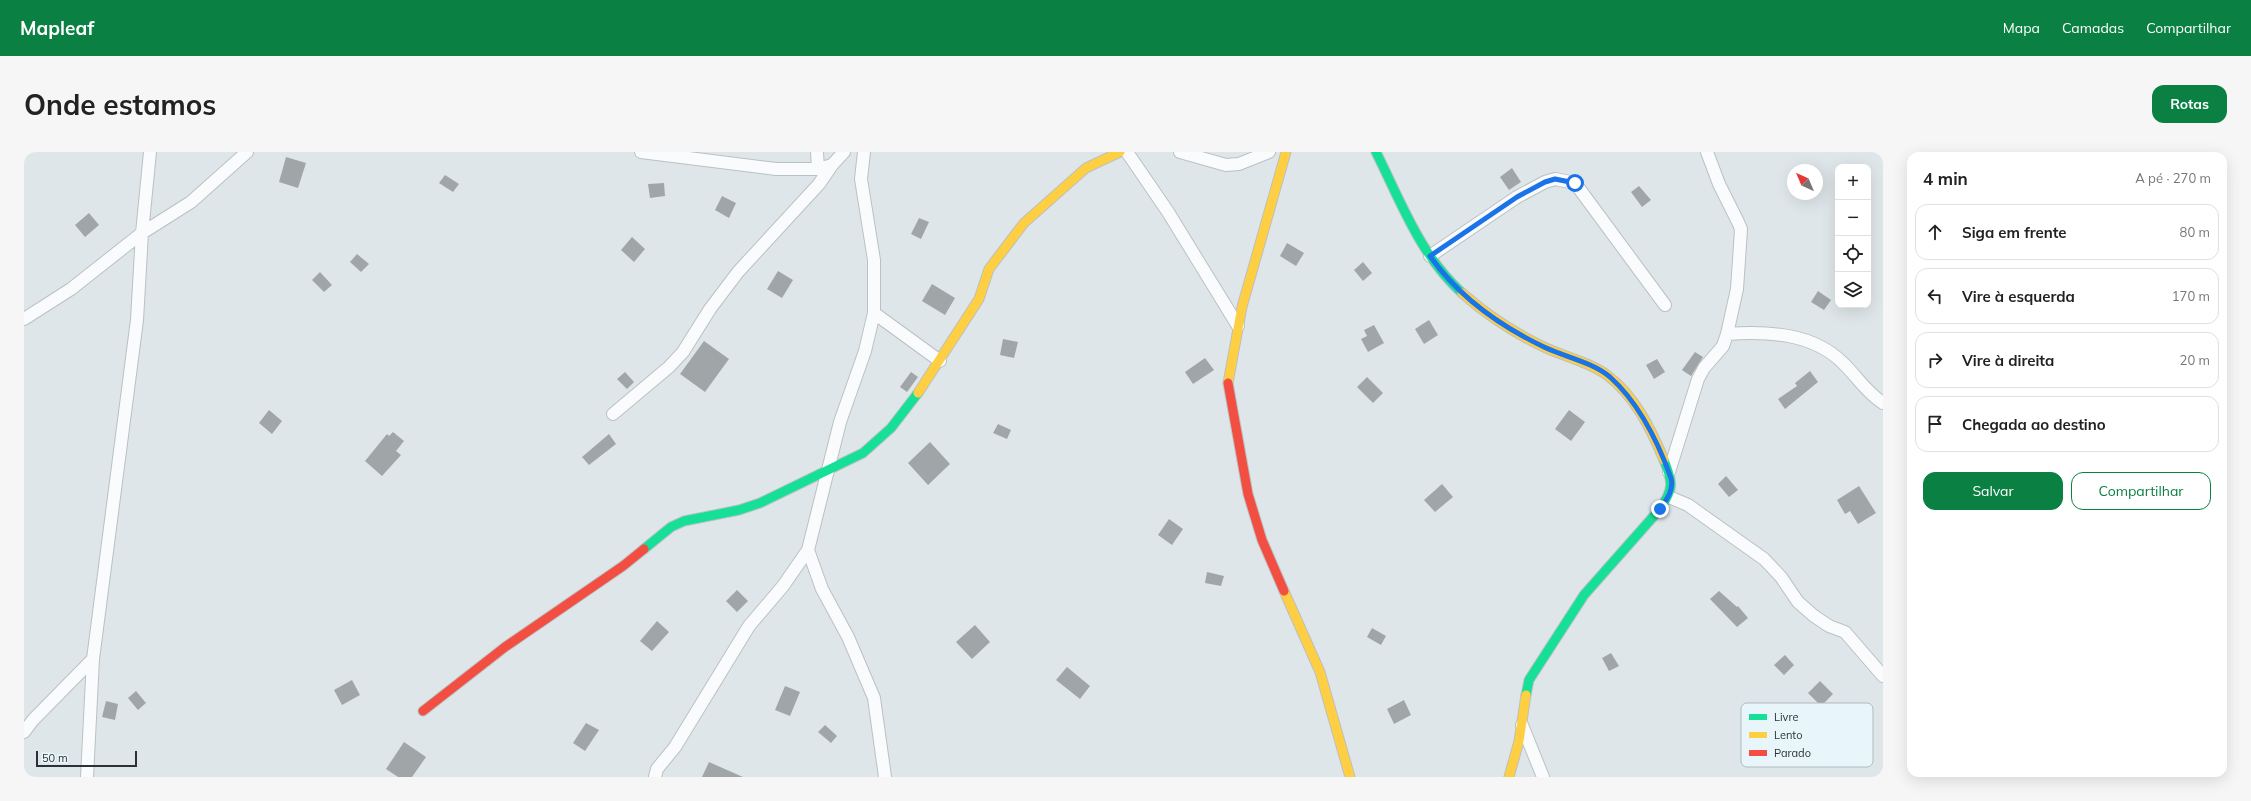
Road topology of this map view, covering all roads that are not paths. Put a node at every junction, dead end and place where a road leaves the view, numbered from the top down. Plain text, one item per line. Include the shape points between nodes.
1 (150, 152) edge
2 (247, 152) edge
3 (641, 152) edge
4 (817, 152) edge
5 (844, 152) edge
6 (864, 152) edge
7 (1120, 152) edge
8 (1127, 152) edge
9 (1180, 152) edge
10 (1269, 152) edge
11 (1286, 152) edge
12 (1376, 152) edge
13 (1707, 152) edge
14 (832, 165) junction
15 (818, 169) junction
16 (142, 233) junction
17 (1430, 256) junction
18 (1665, 305) dead end
19 (874, 313) junction
20 (24, 319) edge
21 (1238, 326) junction
22 (1727, 334) junction
23 (940, 361) junction
24 (1883, 403) edge
25 (613, 414) dead end
26 (827, 472) junction
27 (1669, 472) junction
28 (1668, 497) junction
29 (808, 550) junction
30 (93, 659) junction
31 (1883, 676) edge
32 (424, 711) dead end
33 (28, 719) edge
34 (1522, 725) junction
35 (24, 732) edge
36 (87, 777) edge
37 (655, 777) edge
38 (885, 777) edge
39 (1350, 777) edge
40 (1509, 777) edge
41 (1543, 777) edge

1 - 16 street
2 - 16 street via 191,202
3 - 15 street via 776,169
4 - 15 street
5 - 14 street
6 - 19 street via 861,179 874,260
7 - 23 street via 1086,168 1024,223 989,268 979,299
8 - 21 street via 1168,212
9 - 10 street via 1226,165 1239,164
11 - 21 street
12 - 17 street via 1413,229
13 - 22 street via 1711,166 1735,212 1740,229 1737,289
14 - 15 street
14 - 25 street via 819,184 738,272 710,309 683,352
16 - 20 street via 71,289
16 - 30 street via 137,320
17 - 18 street via 1517,197 1545,182 1555,179 1575,183
17 - 27 street via 1453,285 1487,312 1543,346 1598,369 1609,377 1630,400 1653,434
19 - 23 street
19 - 26 street via 865,351 846,402
21 - 39 street via 1228,382 1248,494 1262,540 1320,672
22 - 24 street via 1755,332 1782,335 1816,344 1829,350 1877,400
22 - 27 street via 1723,346 1698,379
23 - 26 street via 891,428 863,453
26 - 29 street
26 - 32 street via 760,503 684,521 671,527 623,566 505,647
27 - 28 street via 1672,483
28 - 31 street via 1699,512 1764,559 1782,577 1798,602 1814,616 1845,632
28 - 34 street via 1584,595 1545,654 1529,680
29 - 37 street via 783,586 749,626 675,747 657,769
29 - 38 street via 822,589 848,637 874,698
30 - 33 street
30 - 36 street
33 - 35 street
34 - 40 street
34 - 41 street

